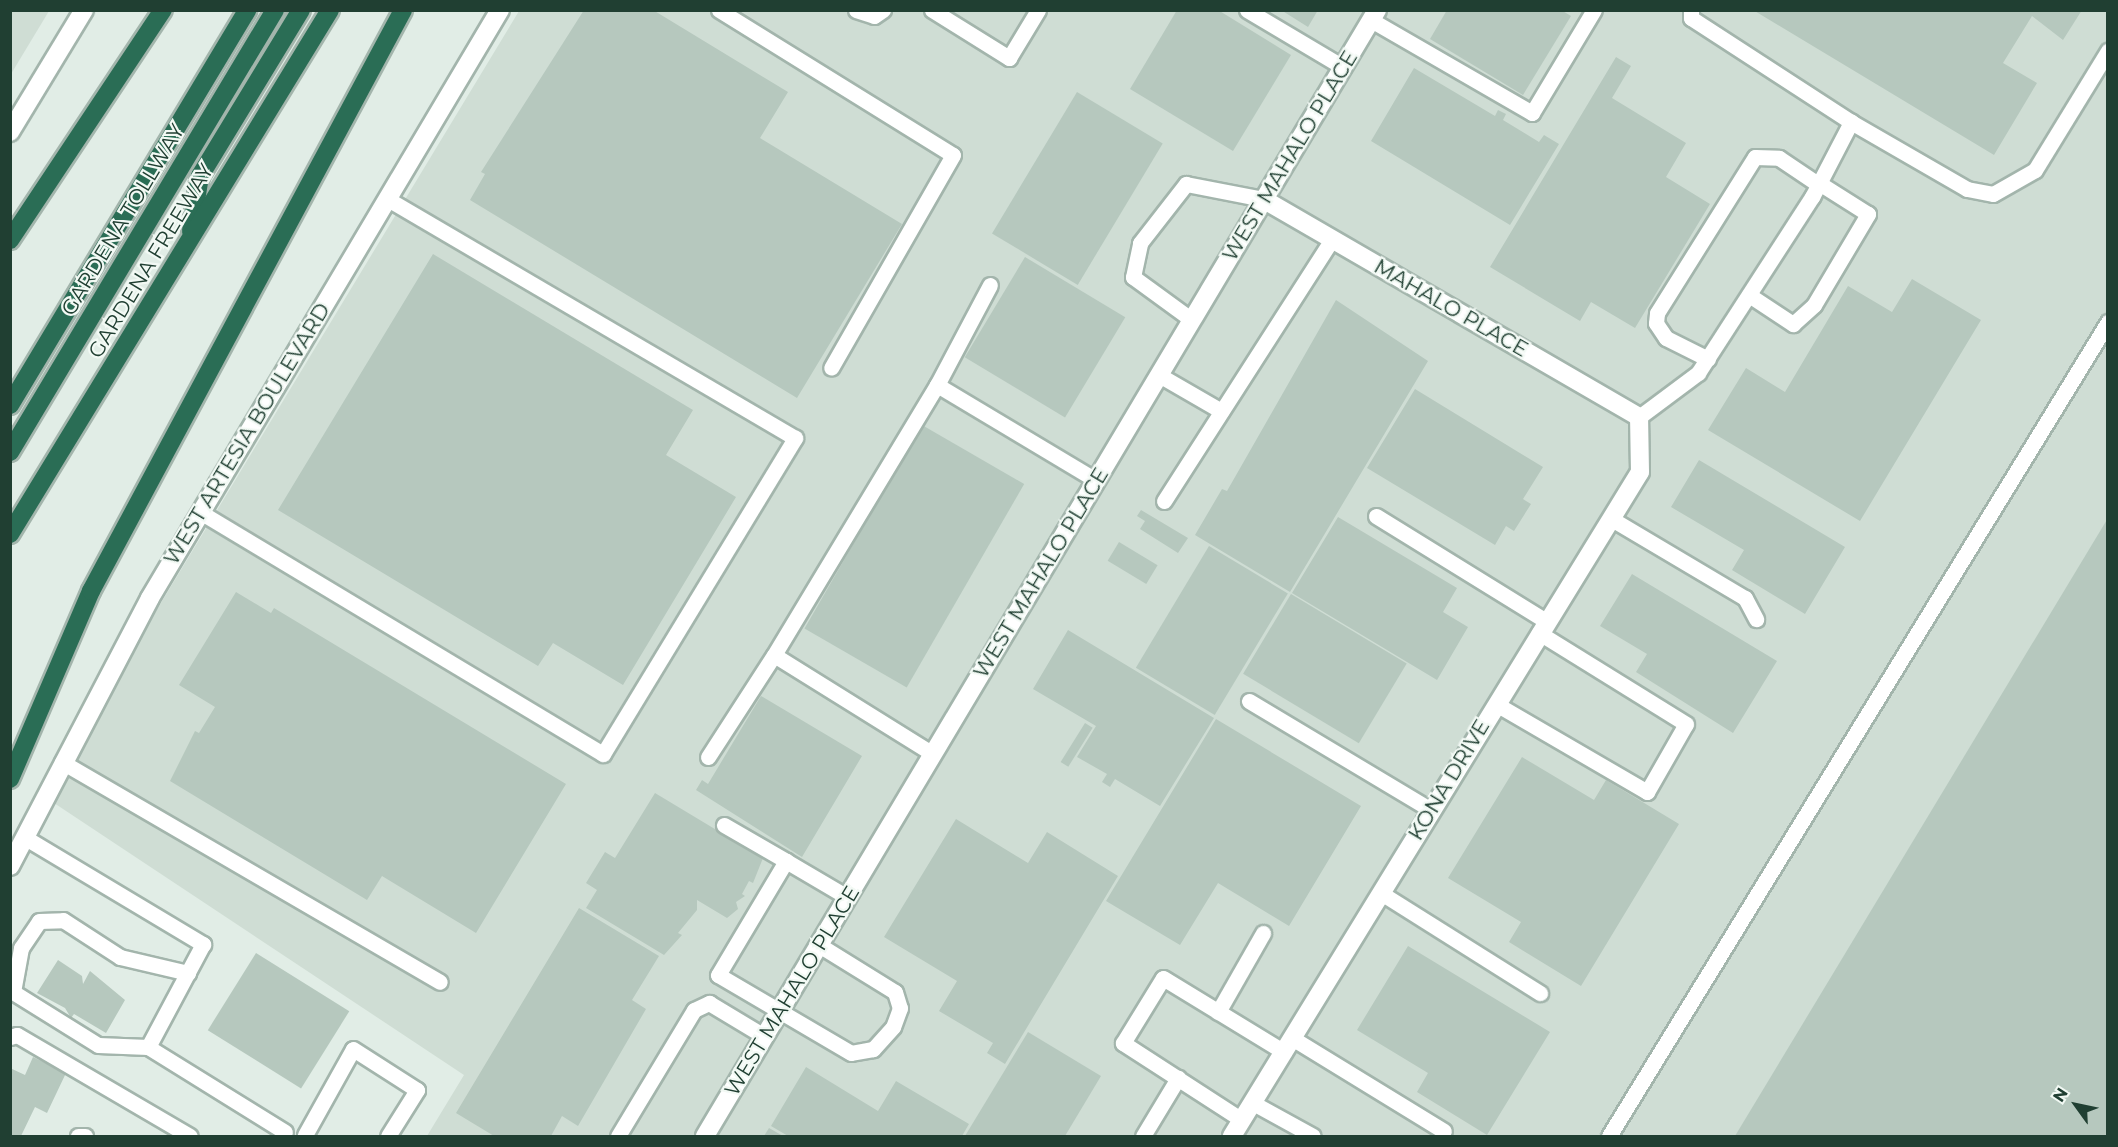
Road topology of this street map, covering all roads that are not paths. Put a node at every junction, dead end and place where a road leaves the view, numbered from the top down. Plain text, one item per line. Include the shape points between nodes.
1 (84, 10) edge
2 (163, 10) edge
3 (247, 10) edge
4 (275, 10) edge
5 (301, 10) edge
6 (330, 10) edge
7 (403, 10) edge
8 (500, 10) edge
9 (719, 10) edge
10 (856, 10) edge
11 (883, 10) edge
12 (932, 10) edge
13 (1038, 10) edge
14 (1247, 10) edge
15 (1594, 10) edge
16 (1691, 10) edge
17 (1374, 15) edge
18 (2108, 51) edge
19 (1343, 67) junction
20 (1851, 122) junction
21 (10, 132) edge
22 (1819, 184) junction
23 (387, 199) junction
24 (1263, 199) junction
25 (1332, 239) junction
26 (10, 240) edge
27 (189, 242) junction
28 (990, 285) dead end
29 (1749, 295) junction
30 (1192, 320) junction
31 (2108, 322) edge
32 (1708, 359) junction
33 (831, 368) dead end
34 (1159, 375) junction
35 (937, 385) junction
36 (10, 405) edge
37 (1221, 411) junction
38 (1639, 417) junction
39 (10, 452) edge
40 (1096, 480) junction
41 (1164, 501) dead end
42 (200, 512) junction
43 (1376, 516) dead end
44 (1610, 518) junction
45 (10, 534) edge
46 (1756, 619) dead end
47 (1543, 627) junction
48 (774, 655) junction
49 (1249, 701) dead end
50 (1496, 704) junction
51 (933, 754) junction
52 (708, 757) dead end
53 (62, 762) junction
54 (10, 779) edge
55 (1431, 810) junction
56 (724, 825) dead end
57 (24, 837) junction
58 (786, 861) junction
59 (10, 866) edge
60 (1381, 893) junction
61 (847, 897) junction
62 (1263, 933) dead end
63 (819, 945) junction
64 (188, 973) junction
65 (440, 982) dead end
66 (1540, 993) dead end
67 (780, 1012) junction
68 (1218, 1012) junction
69 (764, 1036) junction
70 (10, 1037) edge
71 (1288, 1045) junction
72 (148, 1047) junction
73 (1178, 1078) junction
74 (1253, 1102) junction
75 (1242, 1120) junction
76 (1444, 1131) dead end
77 (284, 1134) edge
78 (307, 1136) edge
79 (78, 1137) edge
80 (85, 1137) edge
81 (190, 1137) edge
82 (388, 1137) edge
83 (618, 1137) edge
84 (705, 1137) edge
85 (1143, 1137) edge
86 (1232, 1137) edge
87 (1313, 1137) edge
88 (1609, 1137) edge

1 - 21 street
2 - 26 highway
3 - 36 highway
4 - 39 highway, GARDENA TOLLWAY
5 - 27 highway, GARDENA TOLLWAY via 200,176
6 - 27 highway, GARDENA FREEWAY
7 - 54 highway via 91,591
8 - 23 street, WEST ARTESIA BOULEVARD
9 - 33 lane via 953,155
10 - 11 lane via 874,16
12 - 13 lane via 1009,58
14 - 19 lane
15 - 17 lane via 1532,113
16 - 20 lane via 1690,18
17 - 19 street, WEST MAHALO PLACE
18 - 20 lane via 2035,170 1993,194 1967,189
19 - 24 street, WEST MAHALO PLACE
20 - 22 lane
22 - 29 lane
22 - 29 lane via 1868,214 1814,305 1793,324
22 - 32 lane via 1779,158 1755,157 1657,313 1656,323 1666,338
23 - 42 street, WEST ARTESIA BOULEVARD
23 - 42 lane via 795,438 603,754
24 - 25 street, MAHALO PLACE
24 - 30 street, WEST MAHALO PLACE
24 - 30 lane via 1186,184 1140,243 1132,277
25 - 37 lane
25 - 38 street, MAHALO PLACE
27 - 45 highway, GARDENA FREEWAY
28 - 35 lane
29 - 32 lane
30 - 34 street, WEST MAHALO PLACE
31 - 88 lane
32 - 38 lane via 1698,373
34 - 37 lane
34 - 40 street, WEST MAHALO PLACE
35 - 40 lane
35 - 48 lane
37 - 41 lane
38 - 44 street, KONA DRIVE via 1640,472
40 - 51 street, WEST MAHALO PLACE
42 - 53 street, WEST ARTESIA BOULEVARD
43 - 47 lane
44 - 46 lane via 1744,598
44 - 47 street, KONA DRIVE
47 - 50 street, KONA DRIVE
47 - 50 lane via 1686,724 1647,792
48 - 51 lane
48 - 52 lane
49 - 55 lane
50 - 55 street, KONA DRIVE
51 - 61 street, WEST MAHALO PLACE
53 - 57 street, WEST ARTESIA BOULEVARD
53 - 65 lane
55 - 60 street, KONA DRIVE
56 - 58 lane
57 - 59 street, WEST ARTESIA BOULEVARD
57 - 64 lane via 203,944
58 - 61 lane
58 - 67 lane via 718,975
60 - 66 lane
60 - 71 street, KONA DRIVE
61 - 63 street, WEST MAHALO PLACE
62 - 68 lane
63 - 67 street, WEST MAHALO PLACE
63 - 67 lane via 895,992 900,1008 893,1027 873,1049 851,1053
64 - 72 lane
64 - 72 lane via 120,957 63,920 39,921 21,948 12,992 98,1045
67 - 69 street, WEST MAHALO PLACE
68 - 71 lane
68 - 73 lane via 1162,978 1123,1043
69 - 83 lane via 709,1003 694,1010
69 - 84 street, WEST MAHALO PLACE
70 - 81 lane via 17,1035
71 - 74 street, KONA DRIVE
71 - 76 lane
72 - 77 lane
73 - 75 lane
73 - 85 lane
74 - 75 street, KONA DRIVE
74 - 87 lane
75 - 86 street, KONA DRIVE
77 - 78 lane
78 - 82 lane via 353,1049 417,1090
79 - 80 lane

